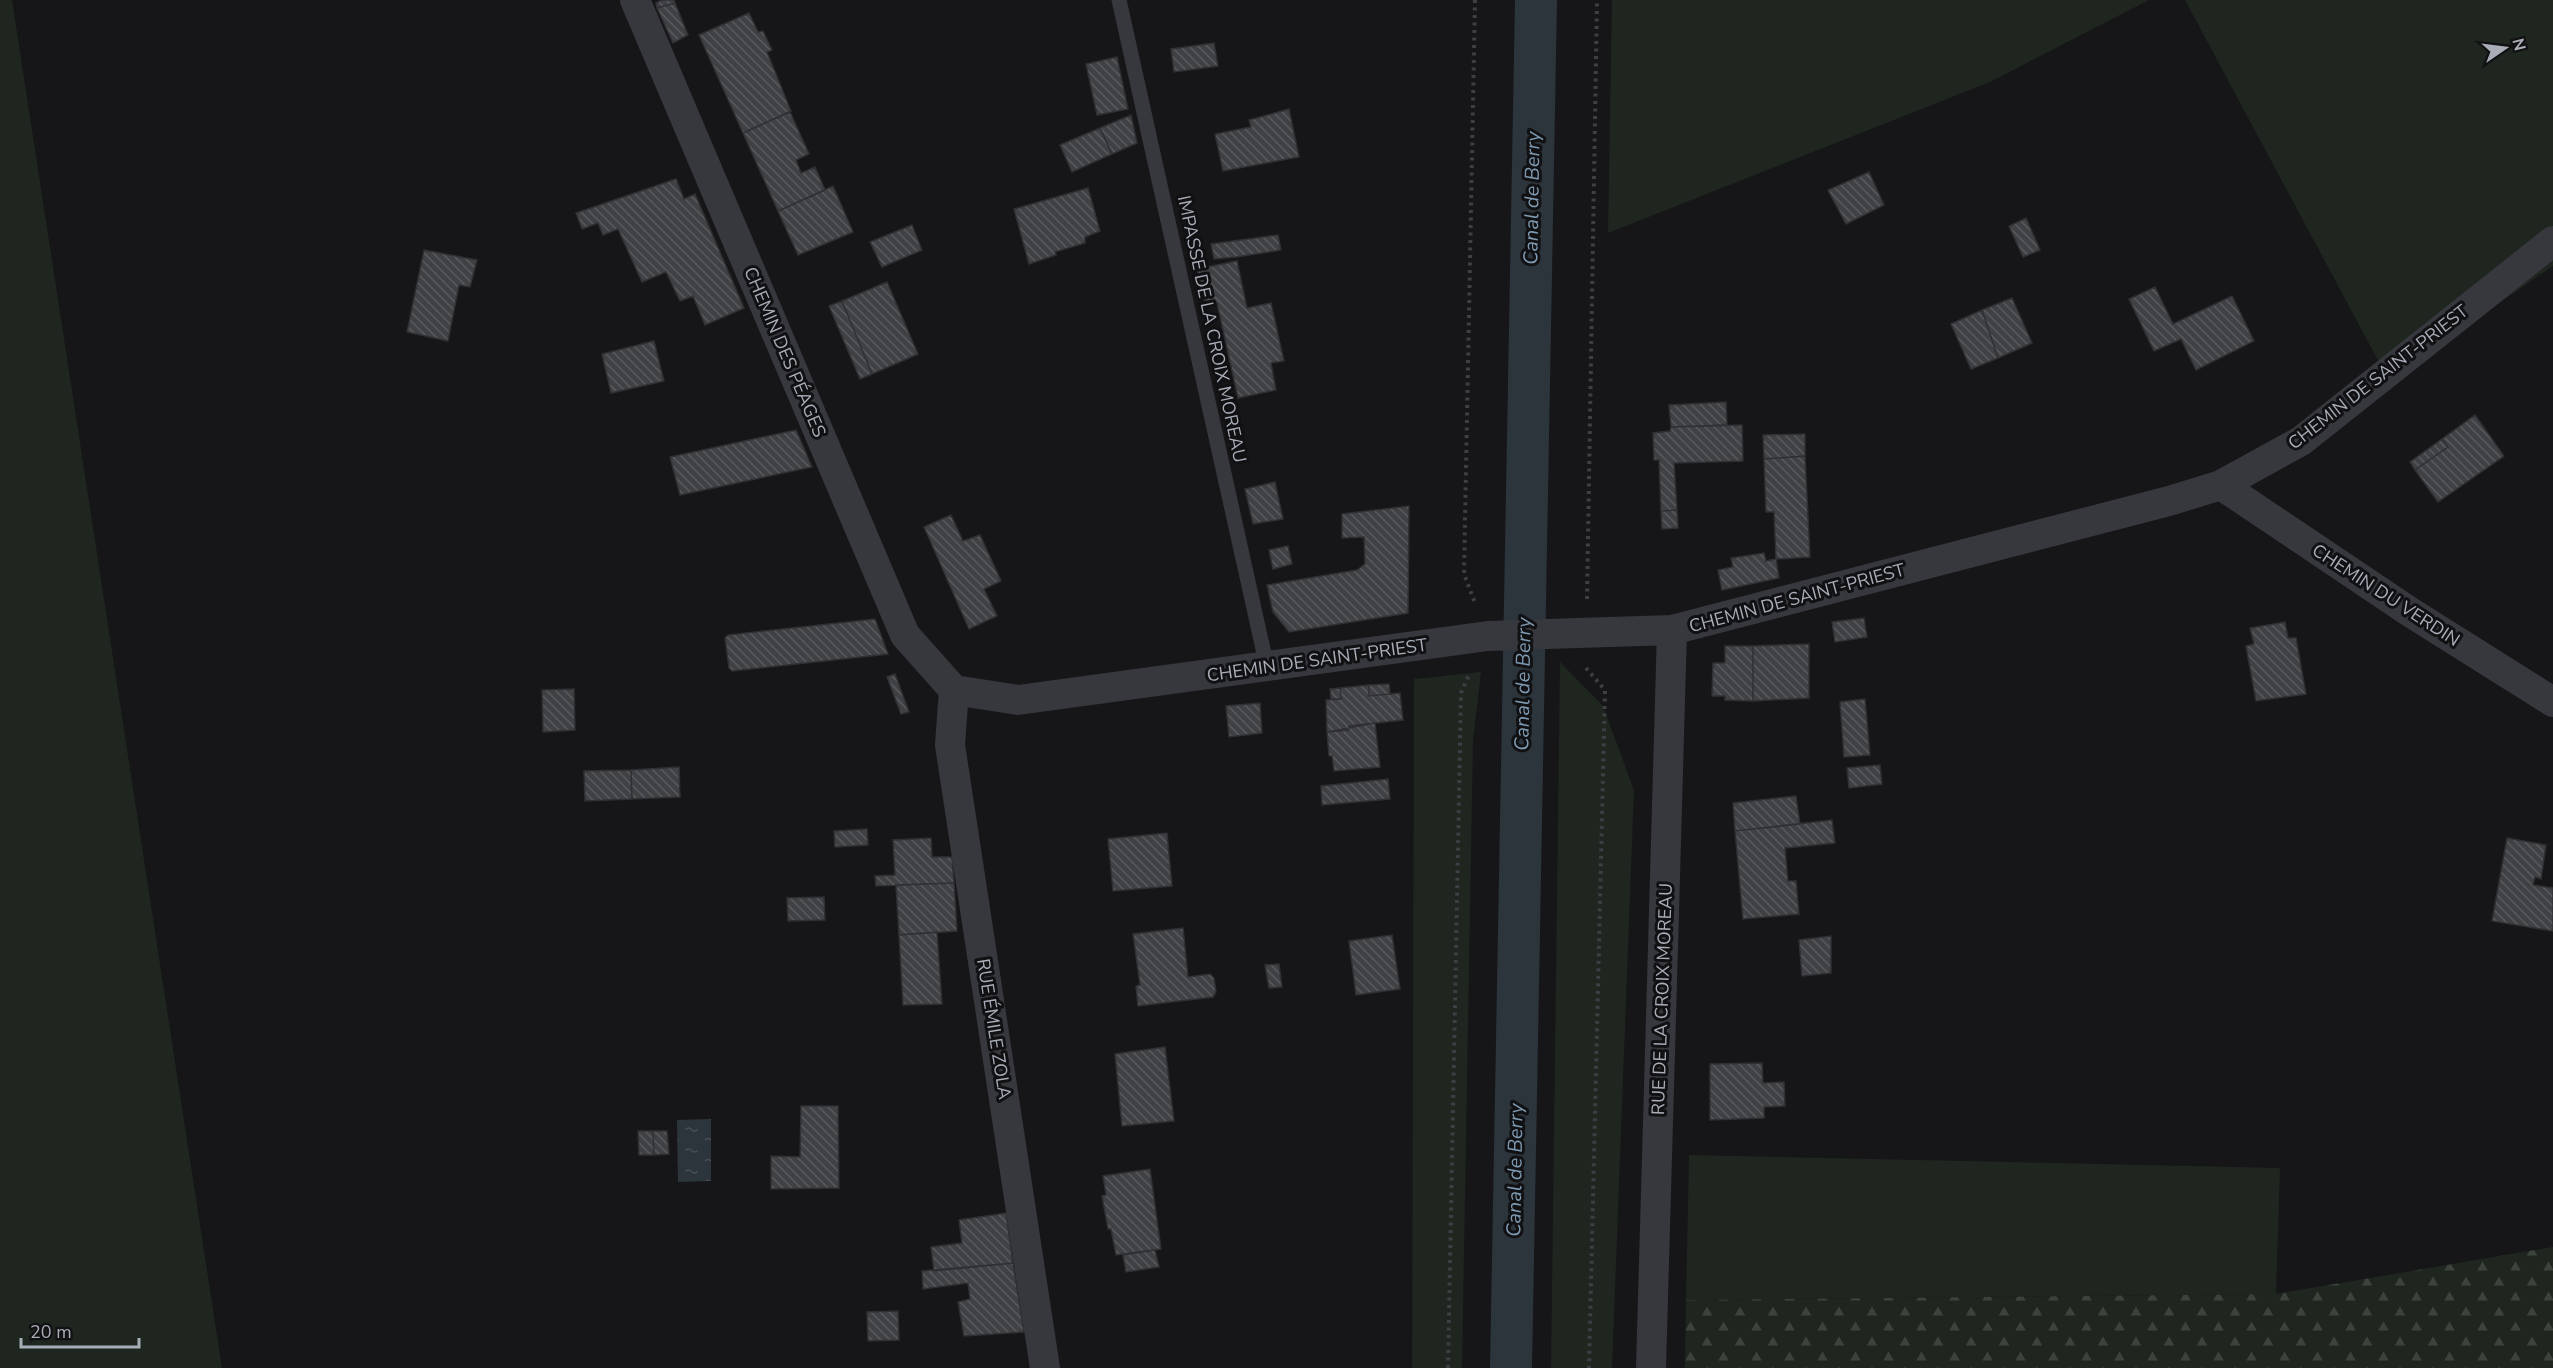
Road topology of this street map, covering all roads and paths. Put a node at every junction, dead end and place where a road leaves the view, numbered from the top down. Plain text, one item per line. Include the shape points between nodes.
1 (635, 0) edge
2 (1119, 0) edge
3 (1475, 0) edge
4 (1597, 0) edge
5 (2553, 241) edge
6 (2221, 485) junction
7 (1672, 630) junction
8 (1557, 634) junction
9 (1488, 636) junction
10 (1267, 667) junction
11 (954, 690) junction
12 (2553, 702) edge
13 (1045, 1368) edge
14 (1448, 1368) edge
15 (1589, 1368) edge
16 (1651, 1368) edge

1 - 11 street, CHEMIN DES PÉAGES via 905,635
2 - 10 lane, IMPASSE DE LA CROIX MOREAU
3 - 9 path via 1464,574
4 - 8 path via 1587,600
5 - 6 street, CHEMIN DE SAINT-PRIEST via 2301,441
6 - 7 street, CHEMIN DE SAINT-PRIEST
6 - 12 street, CHEMIN DU VERDIN
7 - 8 street, CHEMIN DE SAINT-PRIEST
7 - 16 street, RUE DE LA CROIX MOREAU
8 - 9 street, CHEMIN DE SAINT-PRIEST
8 - 15 path via 1605,690
9 - 10 street, CHEMIN DE SAINT-PRIEST
9 - 14 path via 1461,693
10 - 11 street, CHEMIN DE SAINT-PRIEST via 1018,700
11 - 13 street, RUE ÉMILE ZOLA via 950,745

